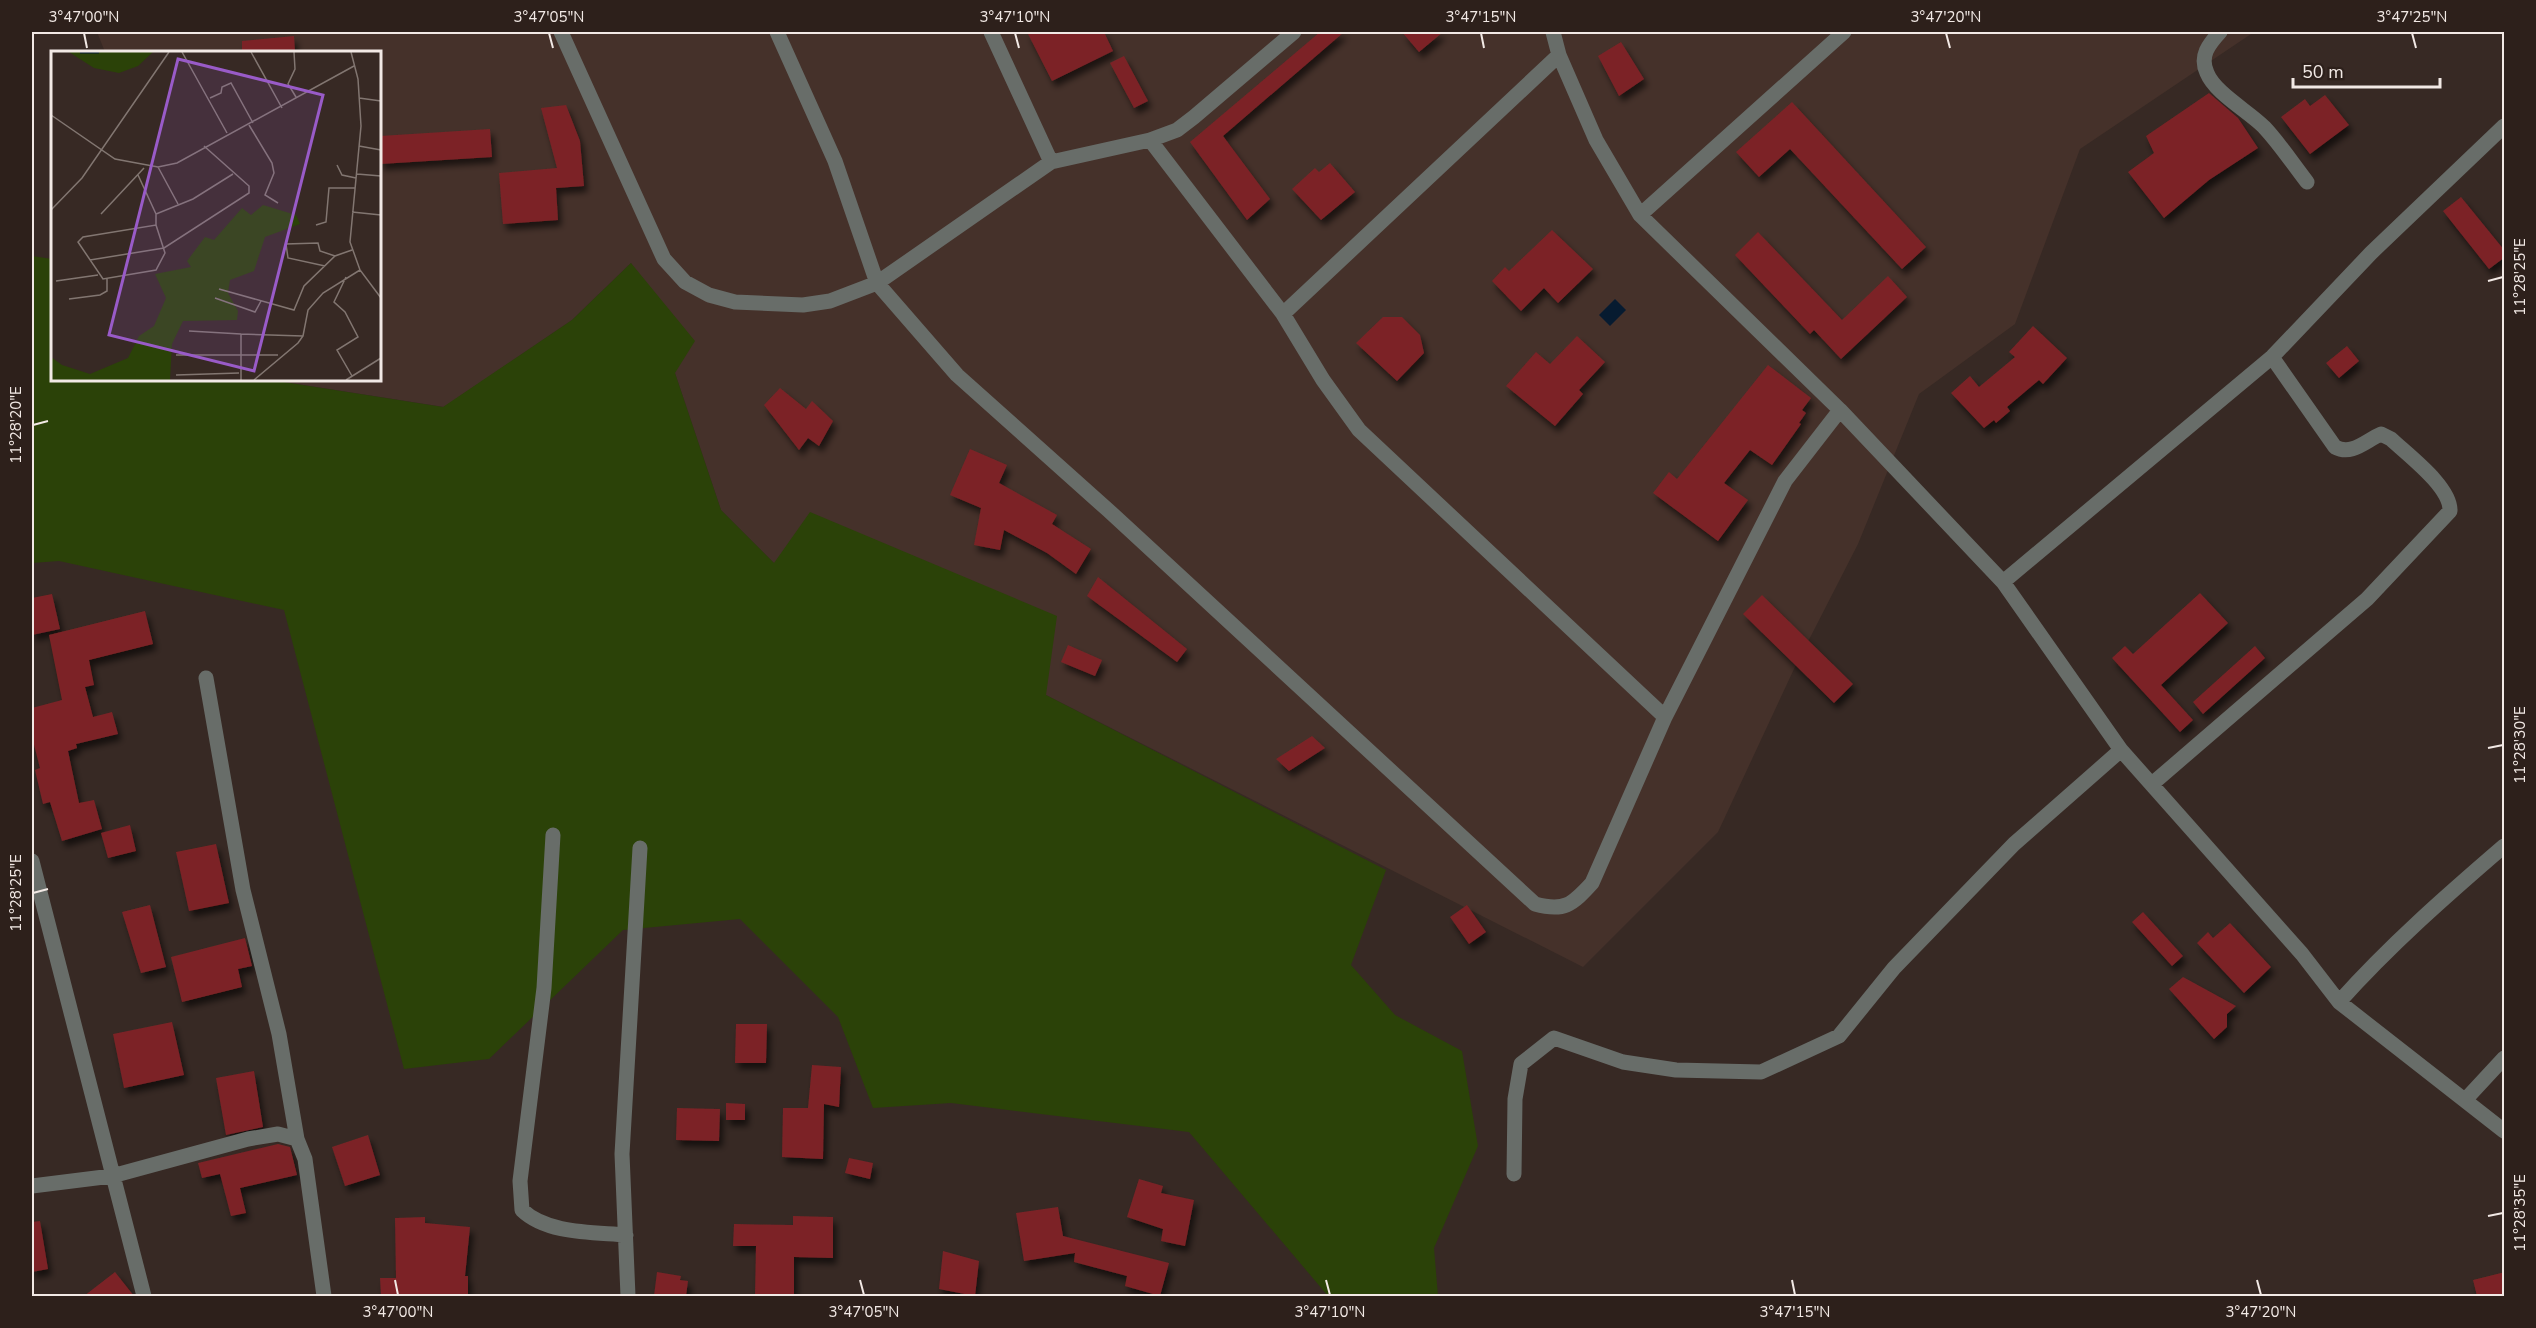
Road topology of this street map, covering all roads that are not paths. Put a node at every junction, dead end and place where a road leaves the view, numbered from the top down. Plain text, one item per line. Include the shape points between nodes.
1 (561, 32) edge
2 (777, 32) edge
3 (992, 32) edge
4 (1294, 32) edge
5 (1553, 32) edge
6 (1844, 32) edge
7 (2220, 32) edge
8 (1559, 55) junction
9 (2505, 126) edge
10 (1150, 140) junction
11 (1051, 162) junction
12 (2307, 182) dead end
13 (1640, 215) junction
14 (877, 283) junction
15 (1283, 314) junction
16 (2272, 357) junction
17 (1840, 410) junction
18 (2003, 582) junction
19 (206, 678) dead end
20 (1665, 717) junction
21 (2121, 750) junction
22 (2152, 784) junction
23 (553, 835) dead end
24 (2505, 846) edge
25 (639, 848) dead end
26 (32, 861) edge
27 (2339, 1002) junction
28 (2505, 1058) edge
29 (2466, 1099) junction
30 (2505, 1131) edge
31 (297, 1139) junction
32 (1514, 1174) dead end
33 (112, 1176) junction
34 (32, 1186) edge
35 (626, 1235) junction
36 (144, 1296) edge
37 (324, 1296) edge
38 (628, 1296) edge

1 - 14 street via 664,259 685,282 709,295 735,302 803,305 830,301
2 - 14 street via 835,162
3 - 11 street
4 - 10 street via 1185,123
5 - 8 street
6 - 13 street
7 - 12 street via 2205,50 2207,73 2264,127
8 - 13 street via 1596,140
8 - 15 street
9 - 16 street via 2371,253
10 - 11 street
10 - 15 street
11 - 14 street
13 - 17 street
14 - 20 street via 957,375 1535,904 1554,909 1574,902 1592,884
15 - 20 street via 1359,430
16 - 18 street
16 - 22 street via 2335,447 2350,451 2381,434 2391,439 2444,490 2450,500 2450,511 2367,599
17 - 18 street
17 - 20 street via 1785,481
18 - 21 street
19 - 31 street via 243,890 279,1034
21 - 22 street
21 - 32 street via 2014,844 1894,968 1839,1036 1761,1072 1676,1070 1633,1064 1554,1038 1521,1064 1515,1100
22 - 27 street via 2302,954
23 - 35 street via 543,988 520,1181 522,1210 531,1219 565,1229
24 - 27 street via 2407,932
25 - 35 street via 622,1154
26 - 33 street
27 - 29 street
28 - 29 street
29 - 30 street
31 - 33 street via 278,1134 248,1139
31 - 37 street via 305,1160
33 - 34 street
33 - 36 street
35 - 38 street

